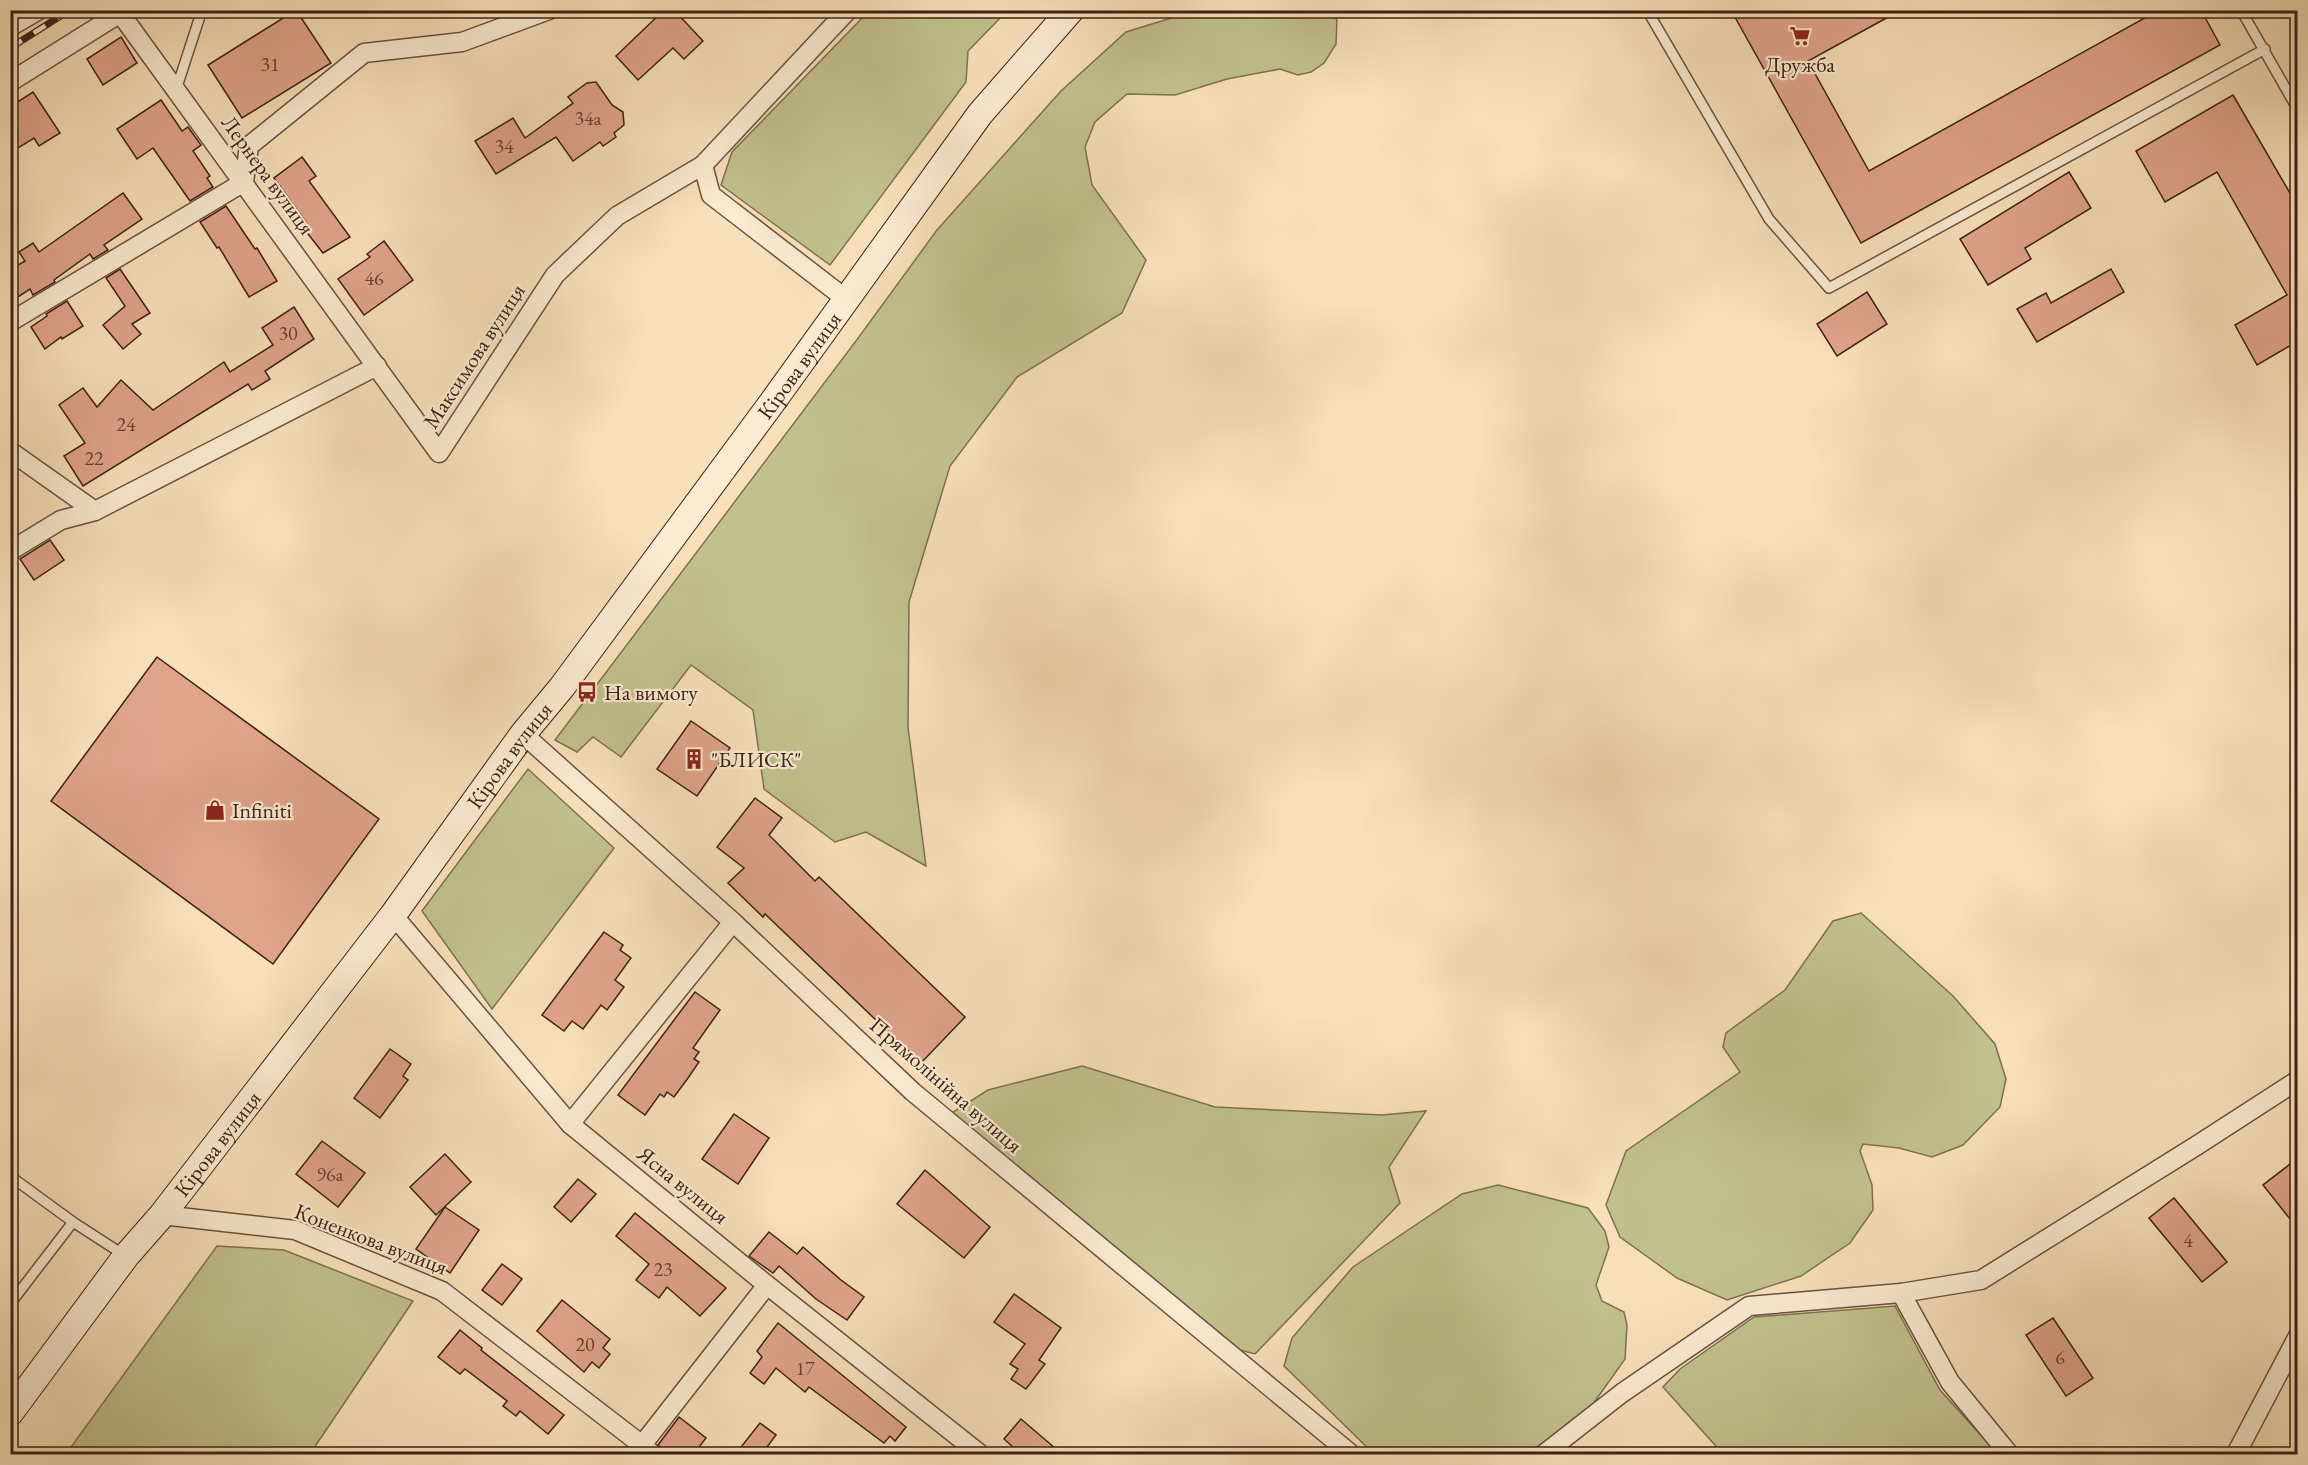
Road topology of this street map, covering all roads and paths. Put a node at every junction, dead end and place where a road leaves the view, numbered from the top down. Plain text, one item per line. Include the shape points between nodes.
1 (39, 10) edge
2 (202, 10) edge
3 (549, 10) edge
4 (848, 10) edge
5 (1071, 10) edge
6 (1647, 10) edge
7 (2241, 10) edge
8 (122, 12) edge
9 (10, 27) edge
10 (2265, 49) junction
11 (10, 82) edge
12 (176, 90) junction
13 (2298, 110) edge
14 (703, 165) junction
15 (244, 182) junction
16 (846, 299) junction
17 (10, 322) edge
18 (377, 366) junction
19 (10, 451) edge
20 (95, 511) junction
21 (10, 551) edge
22 (523, 735) junction
23 (393, 915) junction
24 (733, 922) junction
25 (2298, 1080) edge
26 (570, 1124) junction
27 (10, 1176) edge
28 (162, 1215) junction
29 (73, 1222) junction
30 (126, 1256) junction
31 (767, 1285) junction
32 (1901, 1293) junction
33 (10, 1304) edge
34 (2298, 1336) edge
35 (12, 1405) edge
36 (647, 1450) edge
37 (980, 1455) edge
38 (1350, 1455) edge
39 (1544, 1455) edge
40 (2009, 1455) edge
41 (2236, 1455) edge

1 - 9 street
2 - 12 lane
3 - 15 street via 462,42 364,52 249,146
4 - 14 street, Максимова вулиця
5 - 16 main road, Кірова вулиця via 980,114
6 - 10 lane via 1769,219 1829,288
7 - 10 lane
8 - 11 street
8 - 12 street, Лернера вулиця
10 - 13 lane
12 - 15 street, Лернера вулиця
14 - 16 street via 711,195
14 - 18 street, Максимова вулиця via 617,216 555,275 439,453
15 - 17 street
15 - 18 street, Лернера вулиця
16 - 22 main road, Кірова вулиця
18 - 20 street
19 - 20 street
20 - 21 street via 61,520
22 - 23 main road, Кірова вулиця
22 - 24 street, Прямолінійна вулиця
23 - 26 street, Ясна вулиця
23 - 28 main road, Кірова вулиця
24 - 26 street
24 - 38 street, Прямолінійна вулиця via 913,1092
25 - 32 street via 1981,1280
26 - 31 street, Ясна вулиця
27 - 29 lane
28 - 30 main road, Кірова вулиця
28 - 36 street, Коненкова вулиця via 295,1230 442,1291
29 - 30 lane
29 - 33 lane
30 - 35 main road, Кірова вулиця
31 - 36 street
31 - 37 street, Ясна вулиця
32 - 39 street via 1749,1306 1622,1393
32 - 40 street via 1950,1382
34 - 41 street

